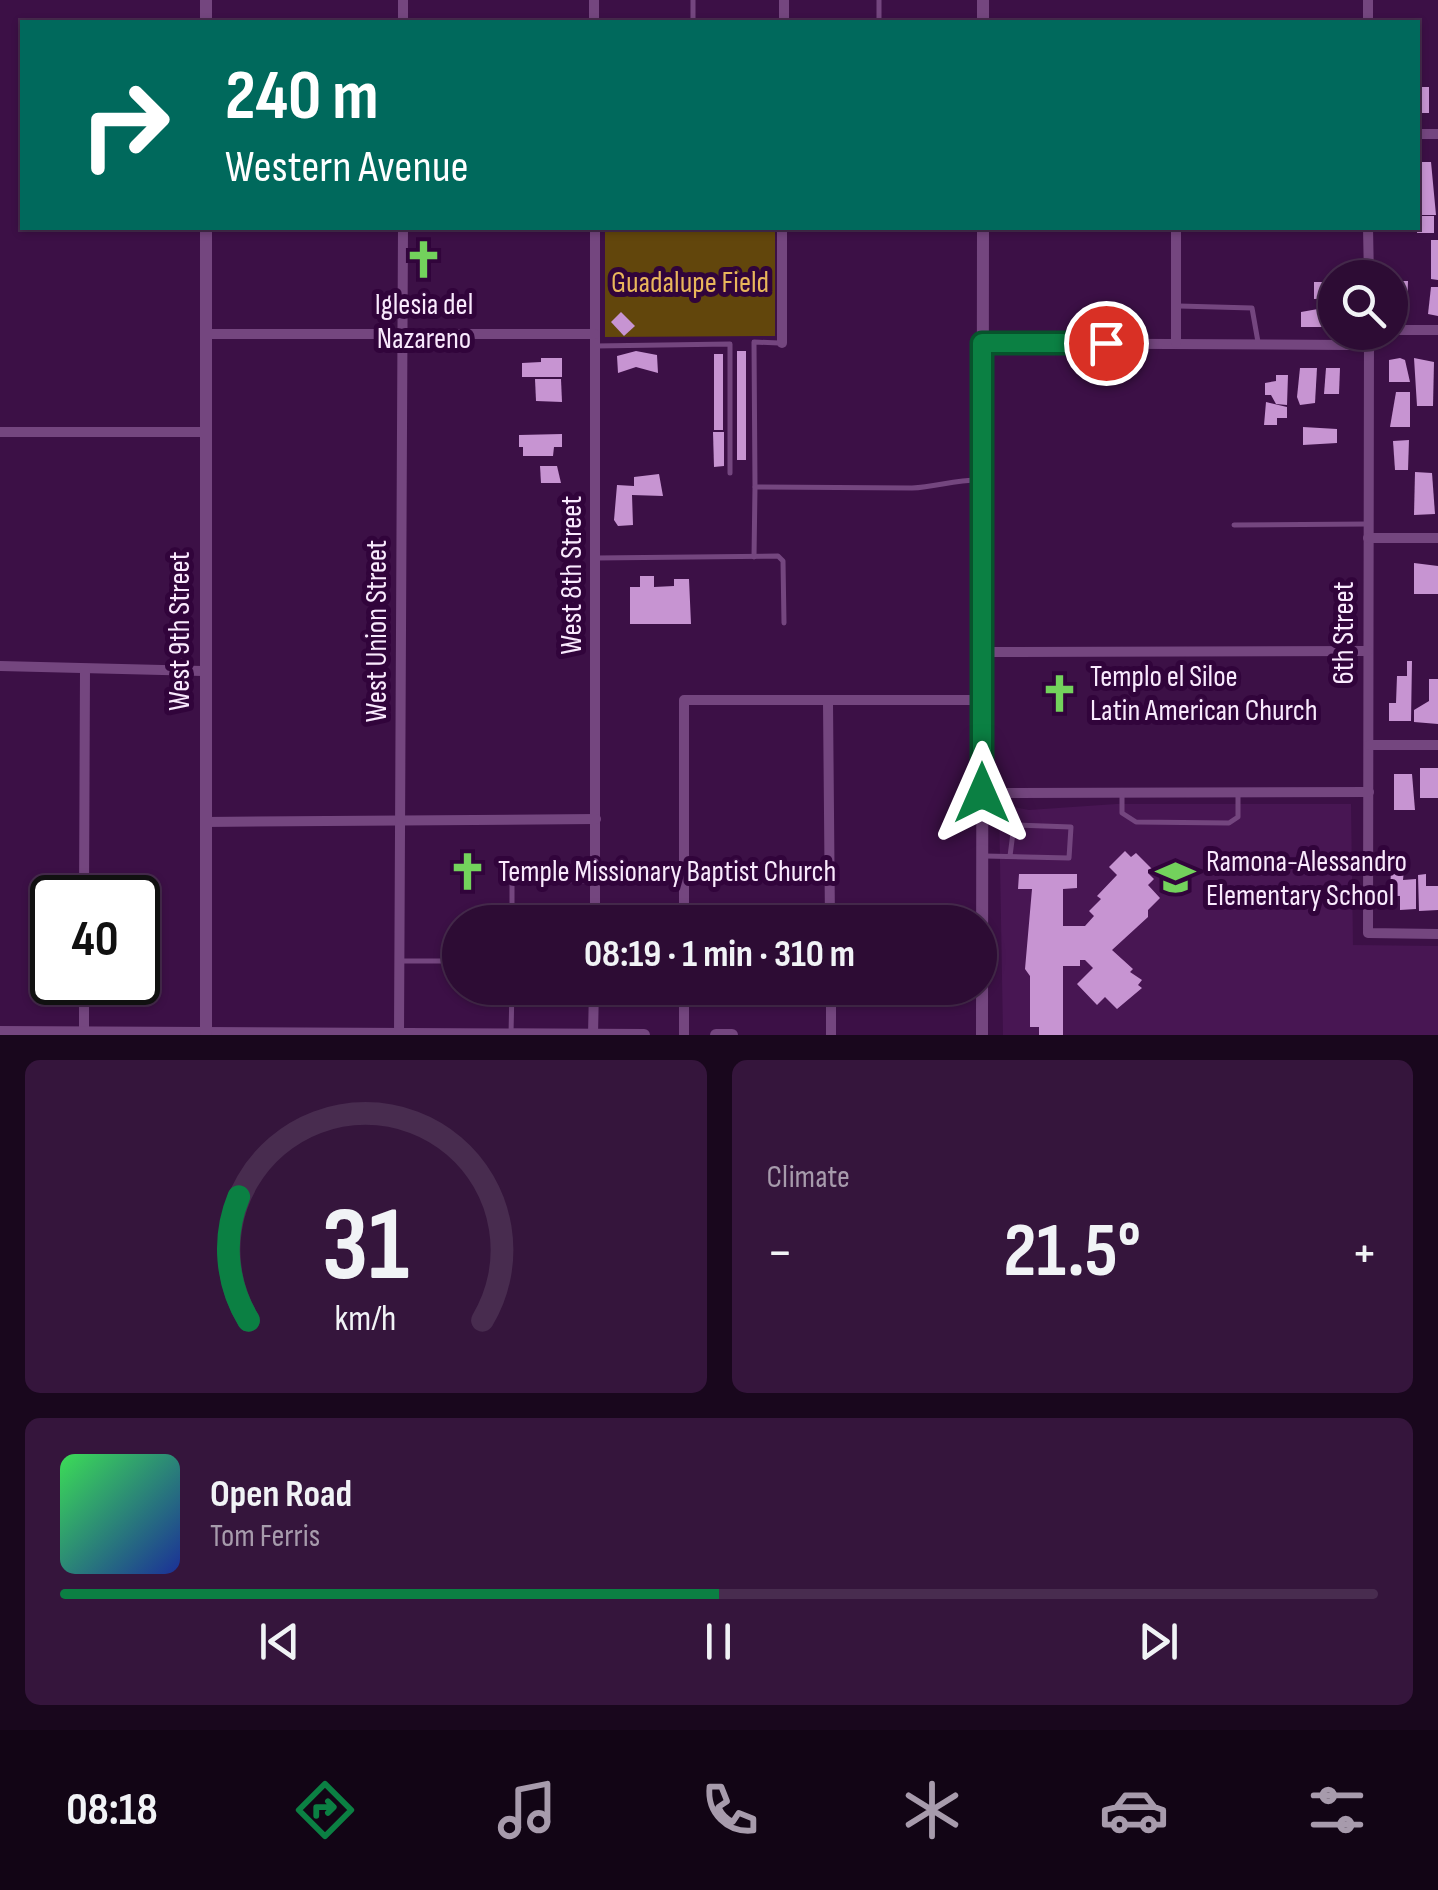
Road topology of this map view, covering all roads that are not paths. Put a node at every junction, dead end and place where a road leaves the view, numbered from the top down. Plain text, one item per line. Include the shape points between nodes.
1 (206, 230) edge
2 (403, 230) edge
3 (595, 230) edge
4 (782, 230) edge
5 (983, 230) edge
6 (1176, 230) edge
7 (1368, 230) edge
8 (1368, 260) edge
9 (1176, 306) junction
10 (1408, 330) edge
11 (1438, 330) edge
12 (206, 334) junction
13 (403, 335) junction
14 (596, 340) junction
15 (782, 343) joint
16 (982, 343) junction
17 (1176, 343) junction
18 (1258, 344) junction
19 (1318, 345) edge
20 (1372, 350) edge
21 (0, 432) edge
22 (206, 432) junction
23 (730, 472) dead end
24 (982, 480) junction
25 (755, 487) junction
26 (1368, 524) junction
27 (1234, 525) dead end
28 (1368, 538) junction
29 (1438, 538) edge
30 (754, 557) junction
31 (596, 558) junction
32 (784, 623) dead end
33 (1368, 651) junction
34 (982, 652) junction
35 (0, 666) edge
36 (85, 670) junction
37 (203, 671) junction
38 (982, 700) junction
39 (828, 703) junction
40 (1369, 745) junction
41 (1438, 745) edge
42 (1368, 792) junction
43 (982, 793) junction
44 (1122, 793) junction
45 (1238, 793) junction
46 (596, 819) junction
47 (399, 821) junction
48 (205, 822) junction
49 (982, 856) junction
50 (1010, 856) junction
51 (84, 875) edge
52 (596, 881) junction
53 (512, 905) edge
54 (595, 905) edge
55 (684, 905) edge
56 (830, 905) edge
57 (1438, 934) edge
58 (442, 961) edge
59 (400, 962) junction
60 (84, 1005) edge
61 (512, 1005) edge
62 (594, 1005) edge
63 (684, 1005) edge
64 (831, 1005) edge
65 (0, 1032) edge
66 (84, 1034) edge
67 (206, 1034) edge
68 (511, 1034) edge
69 (399, 1035) edge
70 (593, 1035) edge
71 (644, 1035) edge
72 (684, 1035) edge
73 (716, 1035) edge
74 (732, 1035) edge
75 (831, 1035) edge
76 (982, 1035) edge

1 - 12 street, West 9th Street
2 - 13 street, West Union Street
3 - 14 street, West 8th Street
4 - 15 street
5 - 16 street
6 - 9 street
7 - 8 street
9 - 17 street
9 - 18 lane via 1252,308
10 - 11 street
12 - 13 street
12 - 22 street, West 9th Street
13 - 14 street
13 - 47 street, West Union Street
14 - 23 lane via 730,344
14 - 31 street, West 8th Street
15 - 25 lane via 754,342
16 - 17 street
16 - 24 street
17 - 18 street
18 - 19 street
20 - 26 street, 6th Street
21 - 22 street
22 - 37 street, West 9th Street
24 - 25 lane via 912,488
24 - 34 street
25 - 30 lane
26 - 27 lane
26 - 28 street, 6th Street
28 - 29 street
28 - 33 street, 6th Street
30 - 31 lane
30 - 32 lane via 782,558
31 - 46 street, West 8th Street
33 - 34 street
33 - 40 street, 6th Street
34 - 38 street
35 - 36 street
36 - 37 street
36 - 51 street
37 - 48 street, West 9th Street
38 - 39 street
38 - 43 street
39 - 55 street via 684,700
39 - 56 street
40 - 41 street
40 - 42 street, 6th Street
42 - 45 street
42 - 57 street, 6th Street via 1368,933
43 - 44 street
43 - 49 street
44 - 45 street
44 - 45 lane via 1126,819 1192,823 1235,821
46 - 47 street
46 - 52 street, West 8th Street
47 - 48 street
47 - 59 street, West Union Street
48 - 67 street, West 9th Street
49 - 50 lane
49 - 76 street
50 - 50 lane via 1069,858 1072,827 1014,824
52 - 53 lane via 512,880
52 - 54 street, West 8th Street
58 - 59 lane
59 - 69 street, West Union Street
60 - 66 street
61 - 68 lane
62 - 70 street
63 - 72 street
64 - 75 street
65 - 66 street
66 - 67 street
67 - 69 street
68 - 69 street
68 - 70 street
70 - 71 street
73 - 74 street

